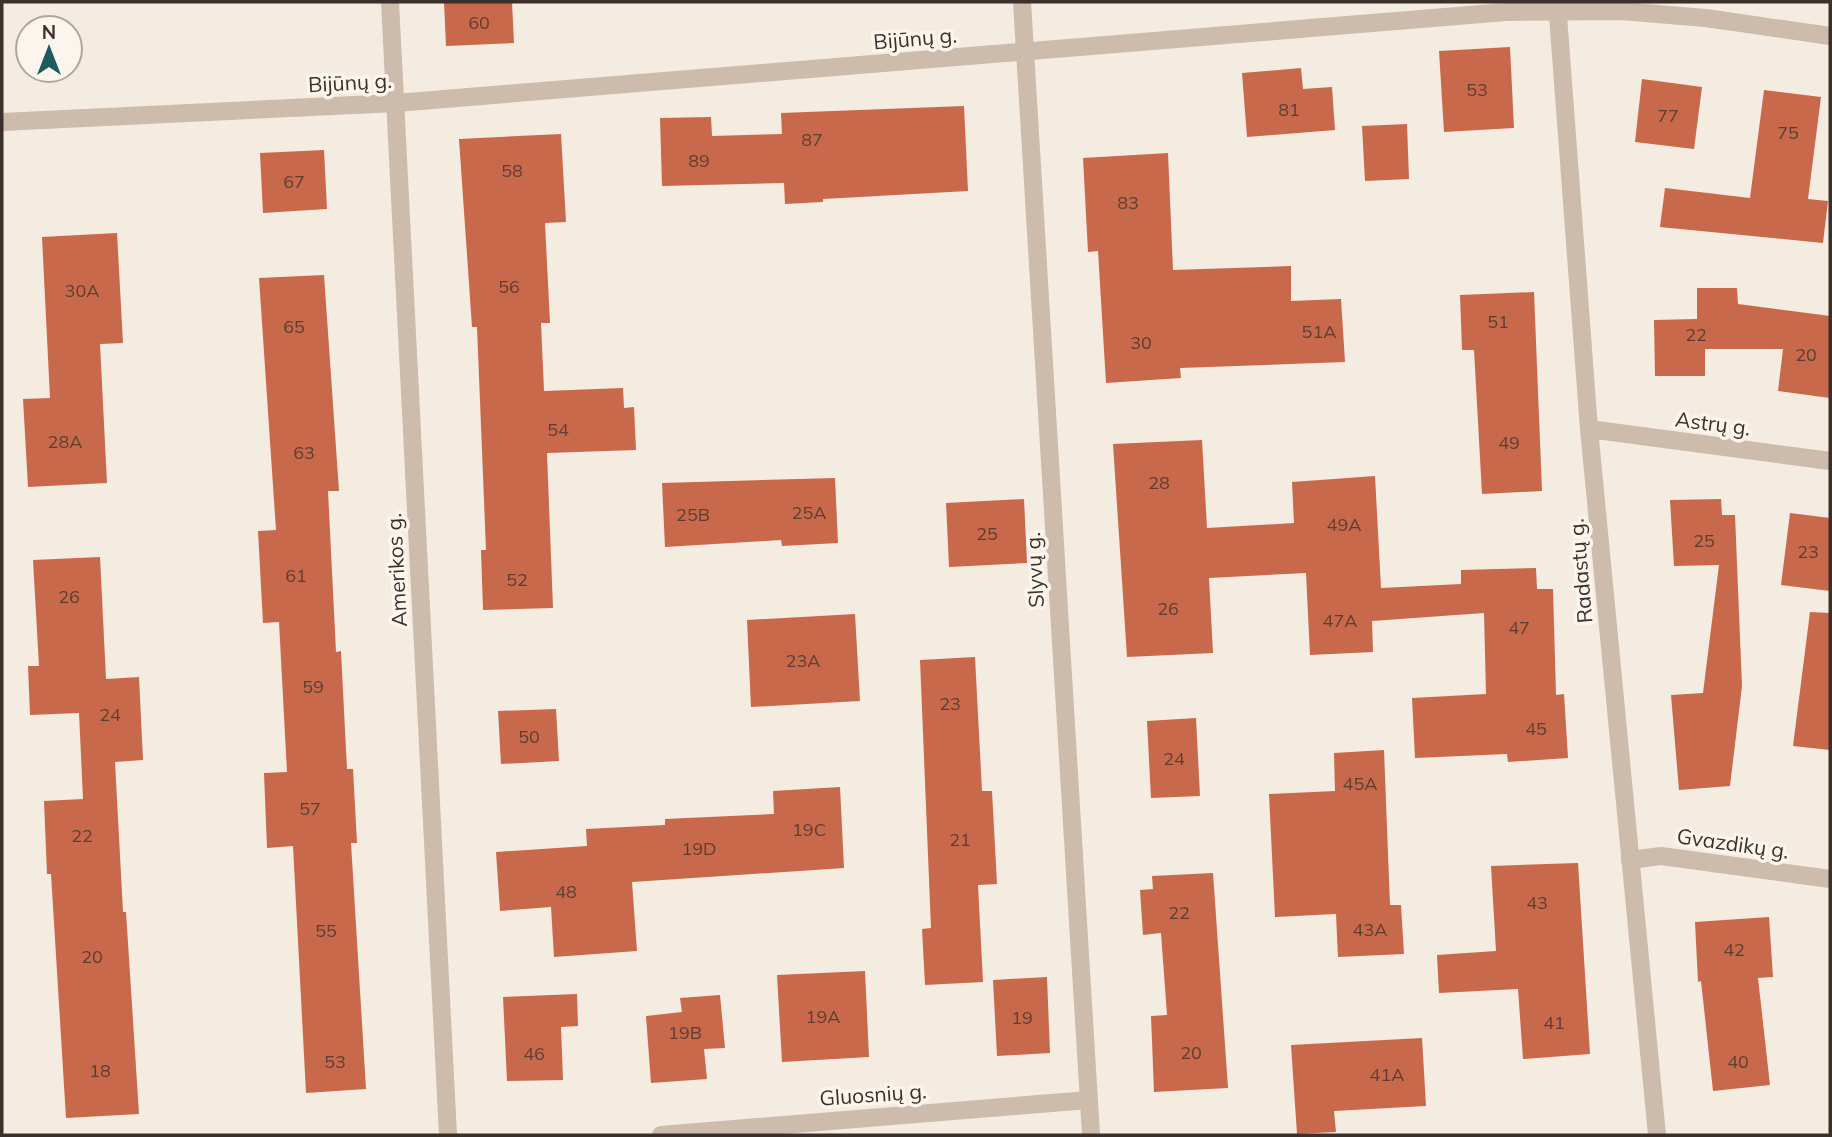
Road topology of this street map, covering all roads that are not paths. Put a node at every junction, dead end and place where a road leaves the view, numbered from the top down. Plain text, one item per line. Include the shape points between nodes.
1 (390, 2) edge
2 (1022, 2) edge
3 (1557, 6) edge
4 (1830, 36) edge
5 (1027, 51) junction
6 (396, 103) junction
7 (2, 122) edge
8 (1589, 429) junction
9 (1830, 461) edge
10 (1630, 860) junction
11 (1830, 879) edge
12 (1088, 1100) junction
13 (448, 1135) edge
14 (661, 1135) edge
15 (1091, 1135) edge
16 (1657, 1135) edge

1 - 6 street, Amerikos g.
2 - 5 street, Slyvų g.
3 - 4 street, Bijūnų g. via 1706,18
3 - 5 street, Bijūnų g.
3 - 8 street, Radastų g.
5 - 6 street, Bijūnų g.
5 - 12 street, Slyvų g.
6 - 7 street, Bijūnų g.
6 - 13 street, Amerikos g.
8 - 9 street, Astrų g.
8 - 10 street, Radastų g.
10 - 11 street, Gvazdikų g. via 1661,856
10 - 16 street, Radastų g.
12 - 14 street, Gluosnių g.
12 - 15 street, Slyvų g.

